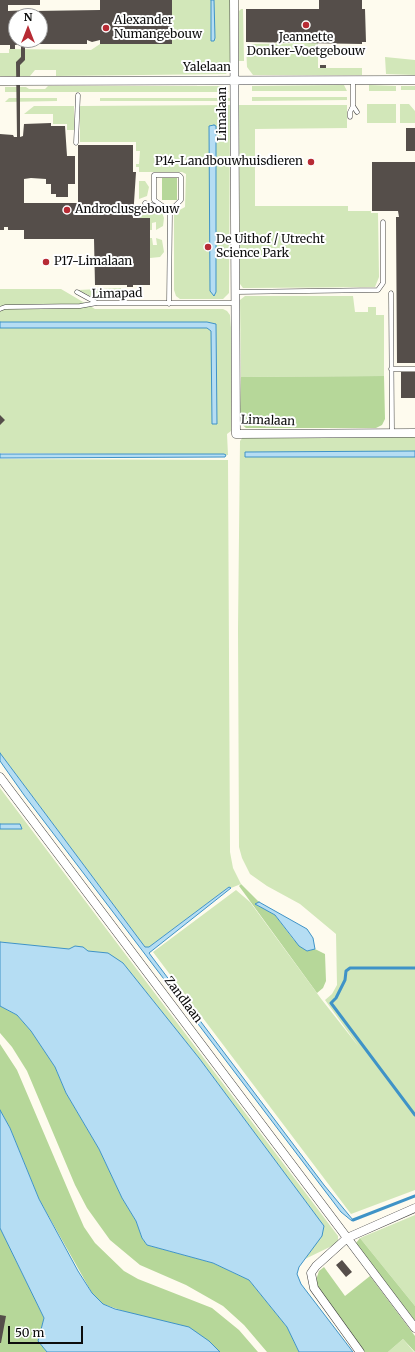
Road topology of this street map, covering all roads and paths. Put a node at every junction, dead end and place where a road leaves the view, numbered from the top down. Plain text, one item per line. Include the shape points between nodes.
1 (234, 0) edge
2 (234, 80) junction
3 (353, 80) junction
4 (415, 80) edge
5 (0, 81) edge
6 (78, 95) dead end
7 (353, 106) junction
8 (357, 112) dead end
9 (350, 117) dead end
10 (76, 143) dead end
11 (145, 203) dead end
12 (170, 211) junction
13 (383, 222) dead end
14 (77, 292) dead end
15 (236, 292) junction
16 (391, 293) dead end
17 (97, 303) junction
18 (236, 303) junction
19 (170, 304) junction
20 (0, 310) edge
21 (391, 369) junction
22 (415, 369) edge
23 (415, 433) edge
24 (392, 434) junction
25 (0, 777) edge
26 (415, 1208) edge
27 (347, 1238) junction
28 (415, 1328) edge
29 (360, 1352) edge

1 - 2 street, Limalaan
2 - 3 street, Yalelaan
2 - 5 street, Yalelaan
2 - 15 street, Limalaan
3 - 4 street, Yalelaan
3 - 7 lane
6 - 10 lane
7 - 8 lane
7 - 9 lane
11 - 12 lane
12 - 12 lane via 182,200 181,177 154,175 154,200
12 - 19 lane
13 - 15 lane via 383,284 378,290
14 - 17 lane
15 - 18 street, Limalaan
16 - 21 lane
17 - 19 lane, Limapad
17 - 20 lane, Limapad via 80,306 5,307
18 - 19 lane, Limapad
18 - 24 street, Limalaan via 236,434
21 - 22 lane
21 - 24 lane
23 - 24 street, Limalaan
25 - 27 street, Zandlaan
26 - 27 street
27 - 28 street, Zandlaan
27 - 29 street via 311,1273 314,1288

